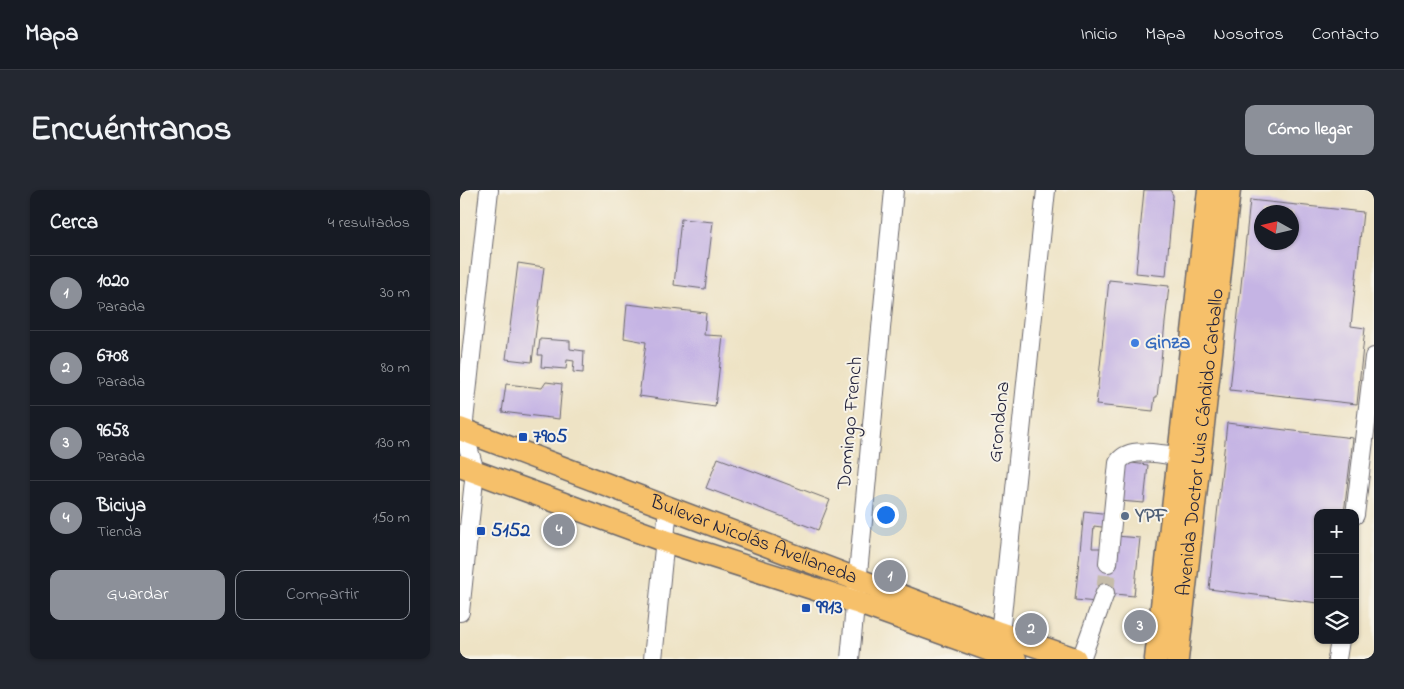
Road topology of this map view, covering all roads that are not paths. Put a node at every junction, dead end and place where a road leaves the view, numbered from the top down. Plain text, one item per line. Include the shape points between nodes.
1 (489, 190) edge
2 (894, 190) edge
3 (1046, 190) edge
4 (1199, 190) edge
5 (1209, 190) edge
6 (1229, 190) edge
7 (1241, 190) edge
8 (1205, 225) junction
9 (1227, 227) junction
10 (1374, 358) edge
11 (461, 429) edge
12 (1179, 456) junction
13 (467, 468) edge
14 (1367, 476) edge
15 (668, 508) junction
16 (1357, 509) edge
17 (665, 541) junction
18 (1108, 563) tunnel mouth
19 (858, 580) junction
20 (1105, 593) tunnel mouth
21 (856, 602) junction
22 (460, 612) edge
23 (1339, 644) edge
24 (1003, 651) edge
25 (653, 659) edge
26 (850, 659) edge
27 (1075, 659) edge
28 (1081, 659) edge
29 (1156, 659) edge
30 (1177, 659) edge
31 (1337, 659) edge

1 - 11 street
2 - 19 street, Domingo French
3 - 24 street, Grondona
4 - 8 street, Avenida Doctor Luis Cándido Carballo
5 - 8 main road, Avenida Doctor Luis Cándido Carballo
6 - 9 main road, Avenida Doctor Luis Cándido Carballo
7 - 9 street, Avenida Doctor Luis Cándido Carballo
8 - 12 main road, Avenida Doctor Luis Cándido Carballo
9 - 30 main road, Avenida Doctor Luis Cándido Carballo
10 - 14 street
11 - 13 street
11 - 15 main road, Bulevar Nicolás Avellaneda
12 - 18 street via 1133,453 1121,457
12 - 29 main road, Avenida Doctor Luis Cándido Carballo
13 - 17 main road, Bulevar Nicolás Avellaneda
13 - 22 street
14 - 16 street
15 - 17 street
15 - 19 main road, Bulevar Nicolás Avellaneda
17 - 21 main road, Bulevar Nicolás Avellaneda
17 - 25 street
19 - 21 street, Domingo French
19 - 24 main road, Bulevar Nicolás Avellaneda
20 - 28 street
21 - 24 main road, Bulevar Nicolás Avellaneda
21 - 26 street, Domingo French
23 - 31 street
24 - 27 main road, Bulevar Nicolás Avellaneda

